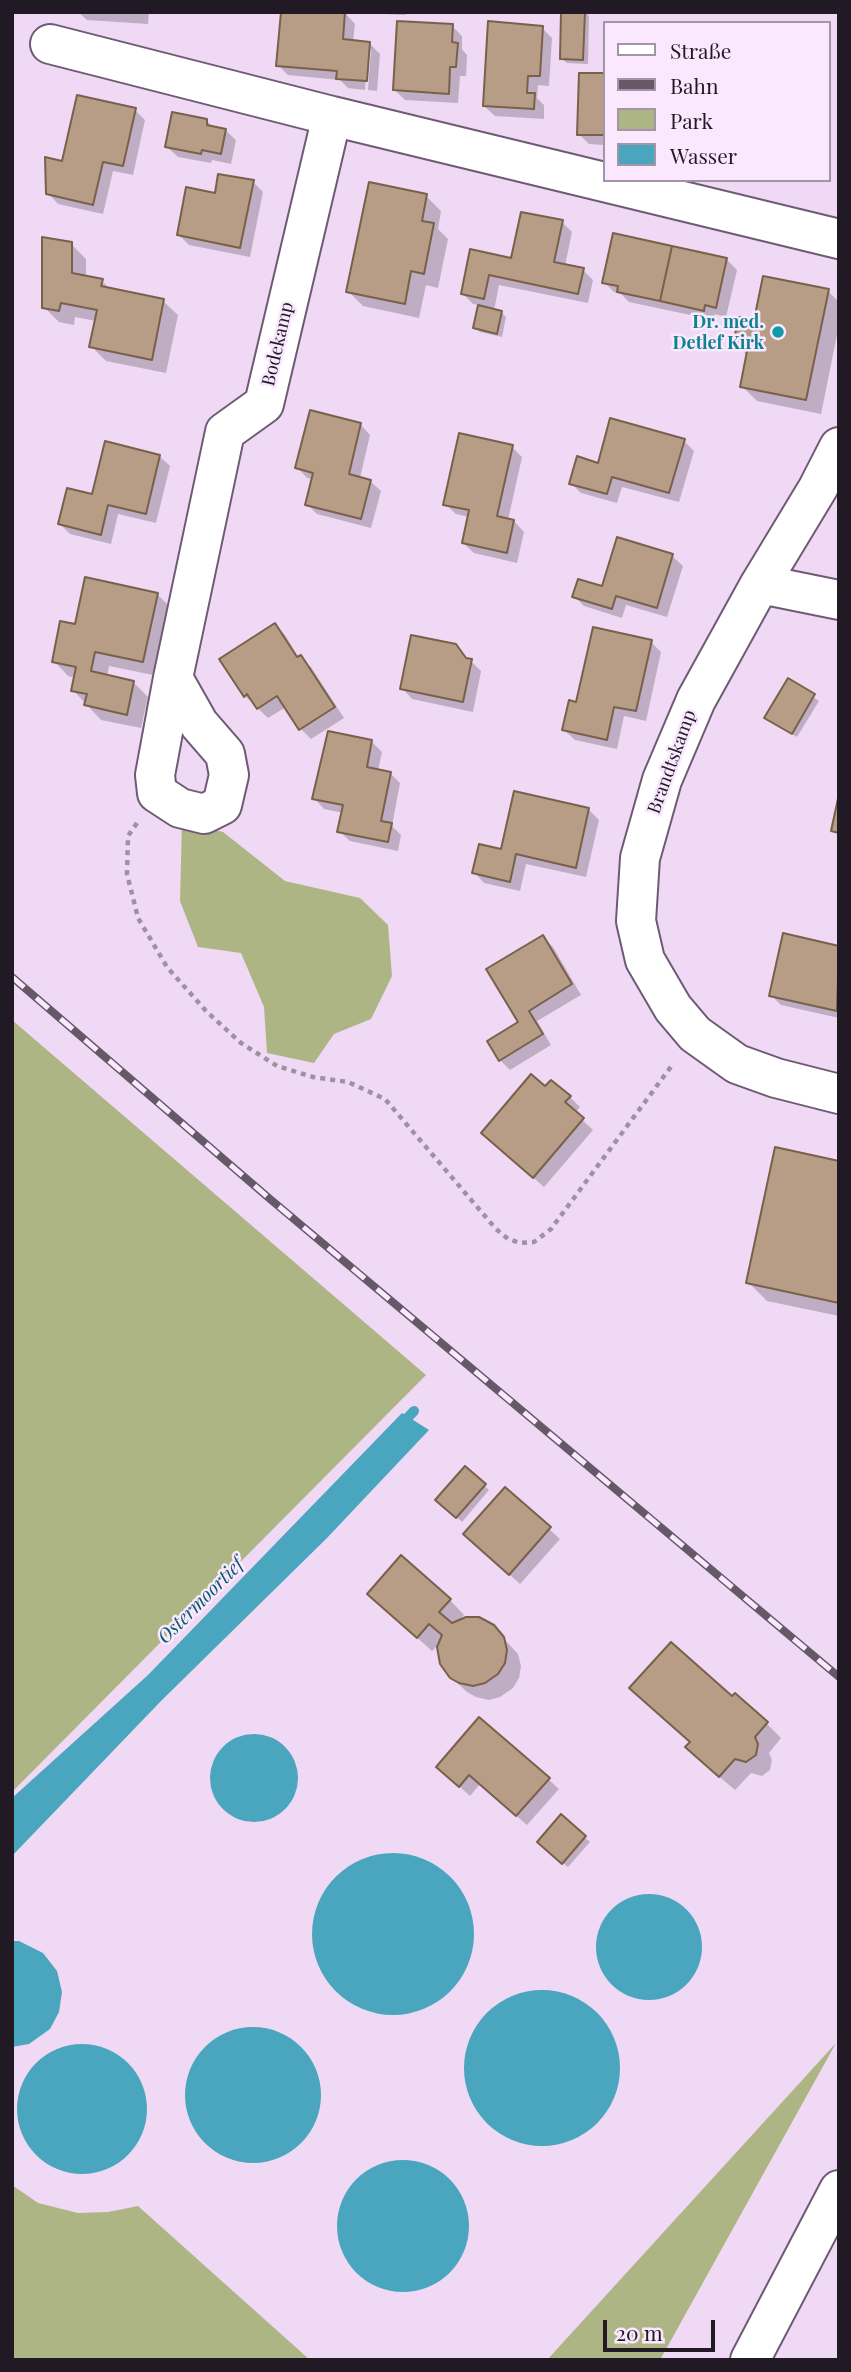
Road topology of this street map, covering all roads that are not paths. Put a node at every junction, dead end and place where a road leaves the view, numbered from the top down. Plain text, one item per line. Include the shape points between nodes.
1 (50, 44) dead end
2 (332, 116) junction
3 (602, 182) edge
4 (604, 182) edge
5 (839, 239) edge
6 (839, 447) edge
7 (760, 584) junction
8 (839, 600) edge
9 (173, 678) junction
10 (839, 1094) edge
11 (839, 2190) edge
12 (750, 2360) edge

1 - 2 street
2 - 3 street
2 - 9 street, Bodekamp via 264,404 225,432
4 - 5 street
6 - 7 street, Brandtskamp
7 - 8 street
7 - 10 street, Brandtskamp via 696,700 662,780 640,858 636,921 645,960 673,1008 695,1034 737,1064
9 - 9 street, Bodekamp via 155,775 157,793 180,808 204,814 222,805 229,775 225,754 199,723
11 - 12 street

